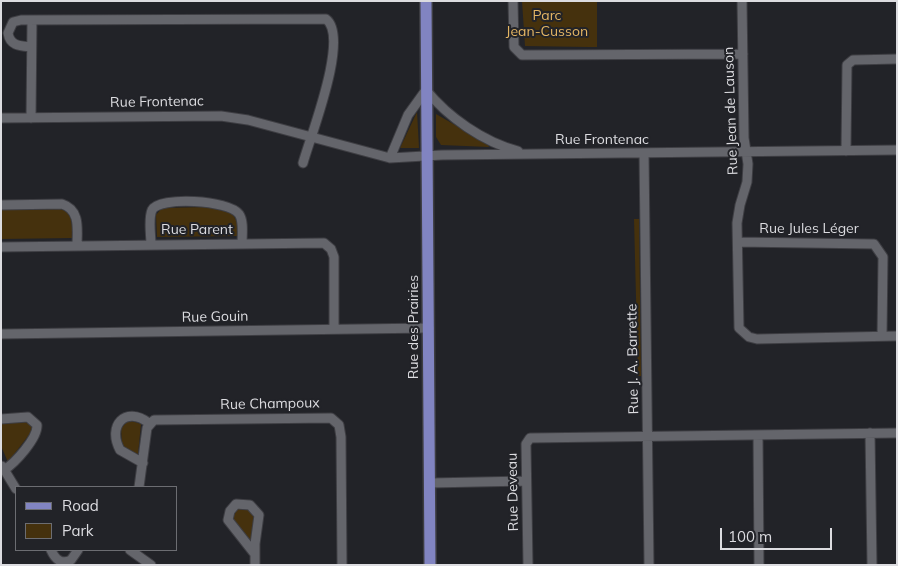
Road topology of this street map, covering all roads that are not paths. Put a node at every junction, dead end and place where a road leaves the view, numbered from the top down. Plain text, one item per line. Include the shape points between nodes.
1 (426, 1) edge
2 (513, 1) edge
3 (742, 1) edge
4 (32, 20) junction
5 (32, 47) junction
6 (743, 54) junction
7 (897, 59) edge
8 (426, 90) junction
9 (1, 118) edge
10 (31, 118) junction
11 (310, 137) junction
12 (897, 150) edge
13 (746, 151) junction
14 (846, 151) junction
15 (644, 153) junction
16 (527, 154) junction
17 (427, 156) junction
18 (390, 158) junction
19 (303, 163) dead end
20 (1, 205) edge
21 (738, 242) junction
22 (242, 244) junction
23 (151, 245) junction
24 (77, 246) junction
25 (1, 247) edge
26 (334, 328) junction
27 (429, 328) junction
28 (1, 334) edge
29 (882, 336) junction
30 (897, 336) edge
31 (1, 420) edge
32 (149, 423) junction
33 (870, 433) junction
34 (897, 433) edge
35 (758, 434) junction
36 (648, 436) junction
37 (144, 462) junction
38 (3, 467) edge
39 (526, 481) junction
40 (430, 483) junction
41 (139, 486) edge
42 (15, 487) edge
43 (52, 551) edge
44 (77, 551) edge
45 (131, 551) edge
46 (254, 553) junction
47 (151, 565) edge
48 (255, 565) edge
49 (342, 565) edge
50 (430, 565) edge
51 (528, 565) edge
52 (649, 565) edge
53 (760, 565) edge
54 (872, 565) edge

1 - 8 main road, Rue des Prairies
2 - 6 street via 514,46 522,55
3 - 6 street, Rue Jean de Lauson
4 - 5 street
4 - 5 street via 13,22 8,32 13,44
4 - 11 street via 326,19 333,28 334,56
5 - 10 street
6 - 13 street, Rue Jean de Lauson
7 - 14 street via 854,60 847,65
8 - 16 street via 449,115 500,145
8 - 17 main road, Rue des Prairies
8 - 18 street via 408,115
9 - 10 street, Rue Frontenac
10 - 11 street, Rue Frontenac via 211,115 248,120
11 - 18 street, Rue Frontenac
11 - 19 street
12 - 14 street, Rue Frontenac
13 - 14 street, Rue Frontenac
13 - 15 street, Rue Frontenac
13 - 21 street, Rue Jean de Lauson via 748,174 738,212
15 - 16 street, Rue Frontenac
15 - 36 street, Rue J. A. Barrette
16 - 17 street, Rue Frontenac
17 - 18 street, Rue Frontenac
17 - 27 main road, Rue des Prairies
20 - 24 street via 69,206 76,217
21 - 29 street, Rue Jules Léger via 874,244 883,257
21 - 29 street, Rue Jean de Lauson via 738,322 747,336 757,339
22 - 23 street, Rue Parent
22 - 23 street, Rue Parent via 239,213 227,205 213,202 156,206 151,213
22 - 26 street, Rue Parent via 327,245 334,257
23 - 24 street, Rue Parent
24 - 25 street, Rue Parent
26 - 27 street, Rue Gouin
26 - 28 street, Rue Gouin
27 - 40 main road, Rue des Prairies
29 - 30 street, Rue Jean de Lauson
31 - 38 street via 28,417 37,425 32,439 14,464
32 - 37 street
32 - 37 street, Rue Champoux via 131,415 122,419 117,428 120,450
32 - 49 street, Rue Champoux via 162,420 324,417 335,421 340,427 341,437
33 - 34 street, Rue Deveau
33 - 35 street, Rue Deveau
33 - 54 street
35 - 36 street, Rue Deveau
35 - 53 street
36 - 39 street, Rue Deveau via 530,438 526,444
36 - 52 street, Rue J. A. Barrette
37 - 41 street
38 - 42 street
39 - 40 street
39 - 51 street, Rue Deveau
40 - 50 main road, Rue des Prairies
43 - 44 street via 57,560 64,563 72,560
45 - 47 street
46 - 46 street via 259,515 250,504 236,504 228,520
46 - 48 street

